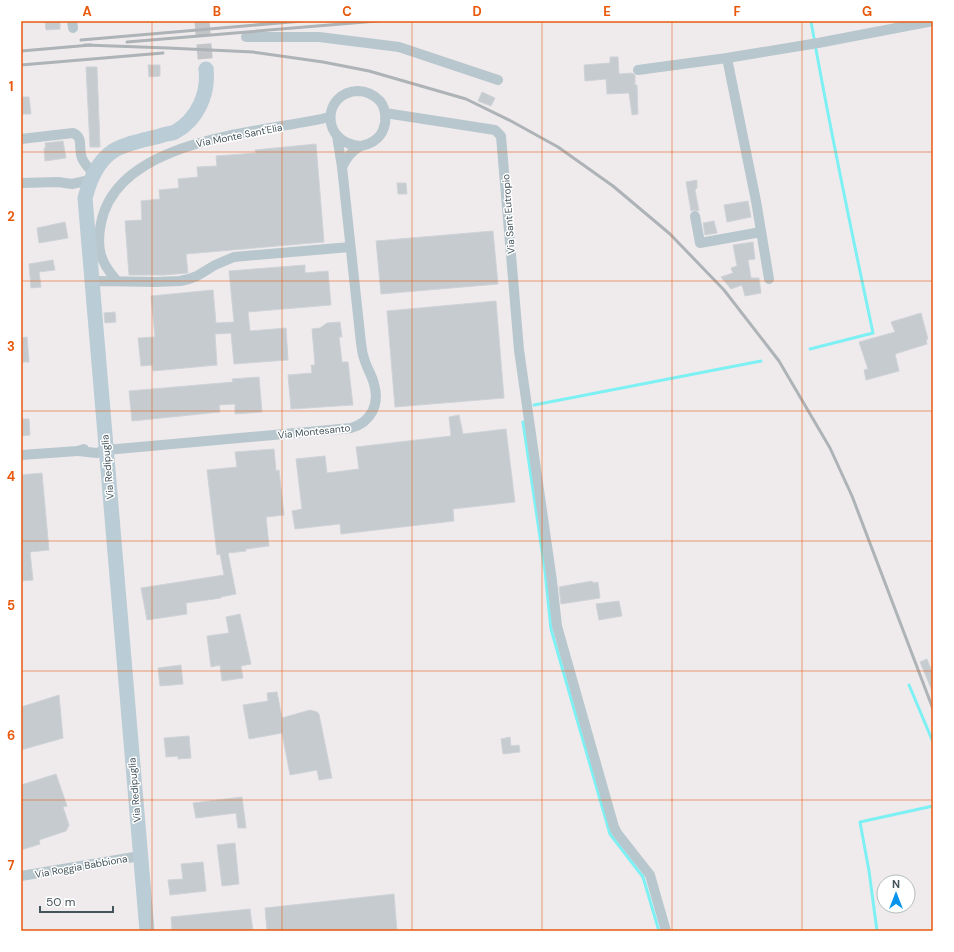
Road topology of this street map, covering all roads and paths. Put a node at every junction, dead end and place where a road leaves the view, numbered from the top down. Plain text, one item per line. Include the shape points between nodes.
1 (933, 21) edge
2 (246, 36) dead end
3 (727, 58) junction
4 (206, 69) tunnel mouth
5 (638, 70) dead end
6 (498, 80) dead end
7 (385, 113) junction
8 (330, 116) junction
9 (337, 136) junction
10 (21, 139) edge
11 (360, 146) junction
12 (342, 167) junction
13 (92, 176) junction
14 (21, 183) edge
15 (72, 184) junction
16 (85, 198) junction
17 (694, 216) dead end
18 (761, 232) junction
19 (350, 247) junction
20 (769, 279) dead end
21 (118, 281) junction
22 (91, 283) junction
23 (106, 450) junction
24 (21, 455) edge
25 (140, 856) junction
26 (21, 876) edge
27 (147, 931) edge
28 (666, 931) edge

1 - 3 street
2 - 6 street via 319,37 399,47
3 - 5 street
3 - 18 street
4 - 13 street, Via Redipuglia via 203,99 190,120 174,132 114,151 106,157
7 - 8 street via 377,98 369,93 356,91 337,100
7 - 11 street via 386,122 377,139
7 - 28 street, Via Sant Eutropio via 495,130 501,136 519,350 557,626 614,827 650,875
8 - 9 street
8 - 21 street, Via Monte Sant'Elia via 187,146 136,171 121,183 114,193 103,215 99,233 99,246 104,264
9 - 11 street via 347,144
9 - 12 street, Via Montesanto
10 - 13 street via 77,134 80,139 81,157
11 - 12 street via 346,159
12 - 19 street, Via Montesanto
13 - 15 street
13 - 16 street, Via Redipuglia
14 - 15 street
15 - 16 street
16 - 22 street, Via Redipuglia
17 - 18 street via 700,244
18 - 20 street
19 - 21 street via 234,257 184,280
19 - 23 street, Via Montesanto via 361,343 376,396 374,408 361,424 351,428
21 - 22 street
22 - 23 street, Via Redipuglia
23 - 24 street, Via Montesanto via 89,447 78,451
23 - 25 street, Via Redipuglia
25 - 26 street, Via Roggia Babbiona
25 - 27 street, Via Redipuglia

